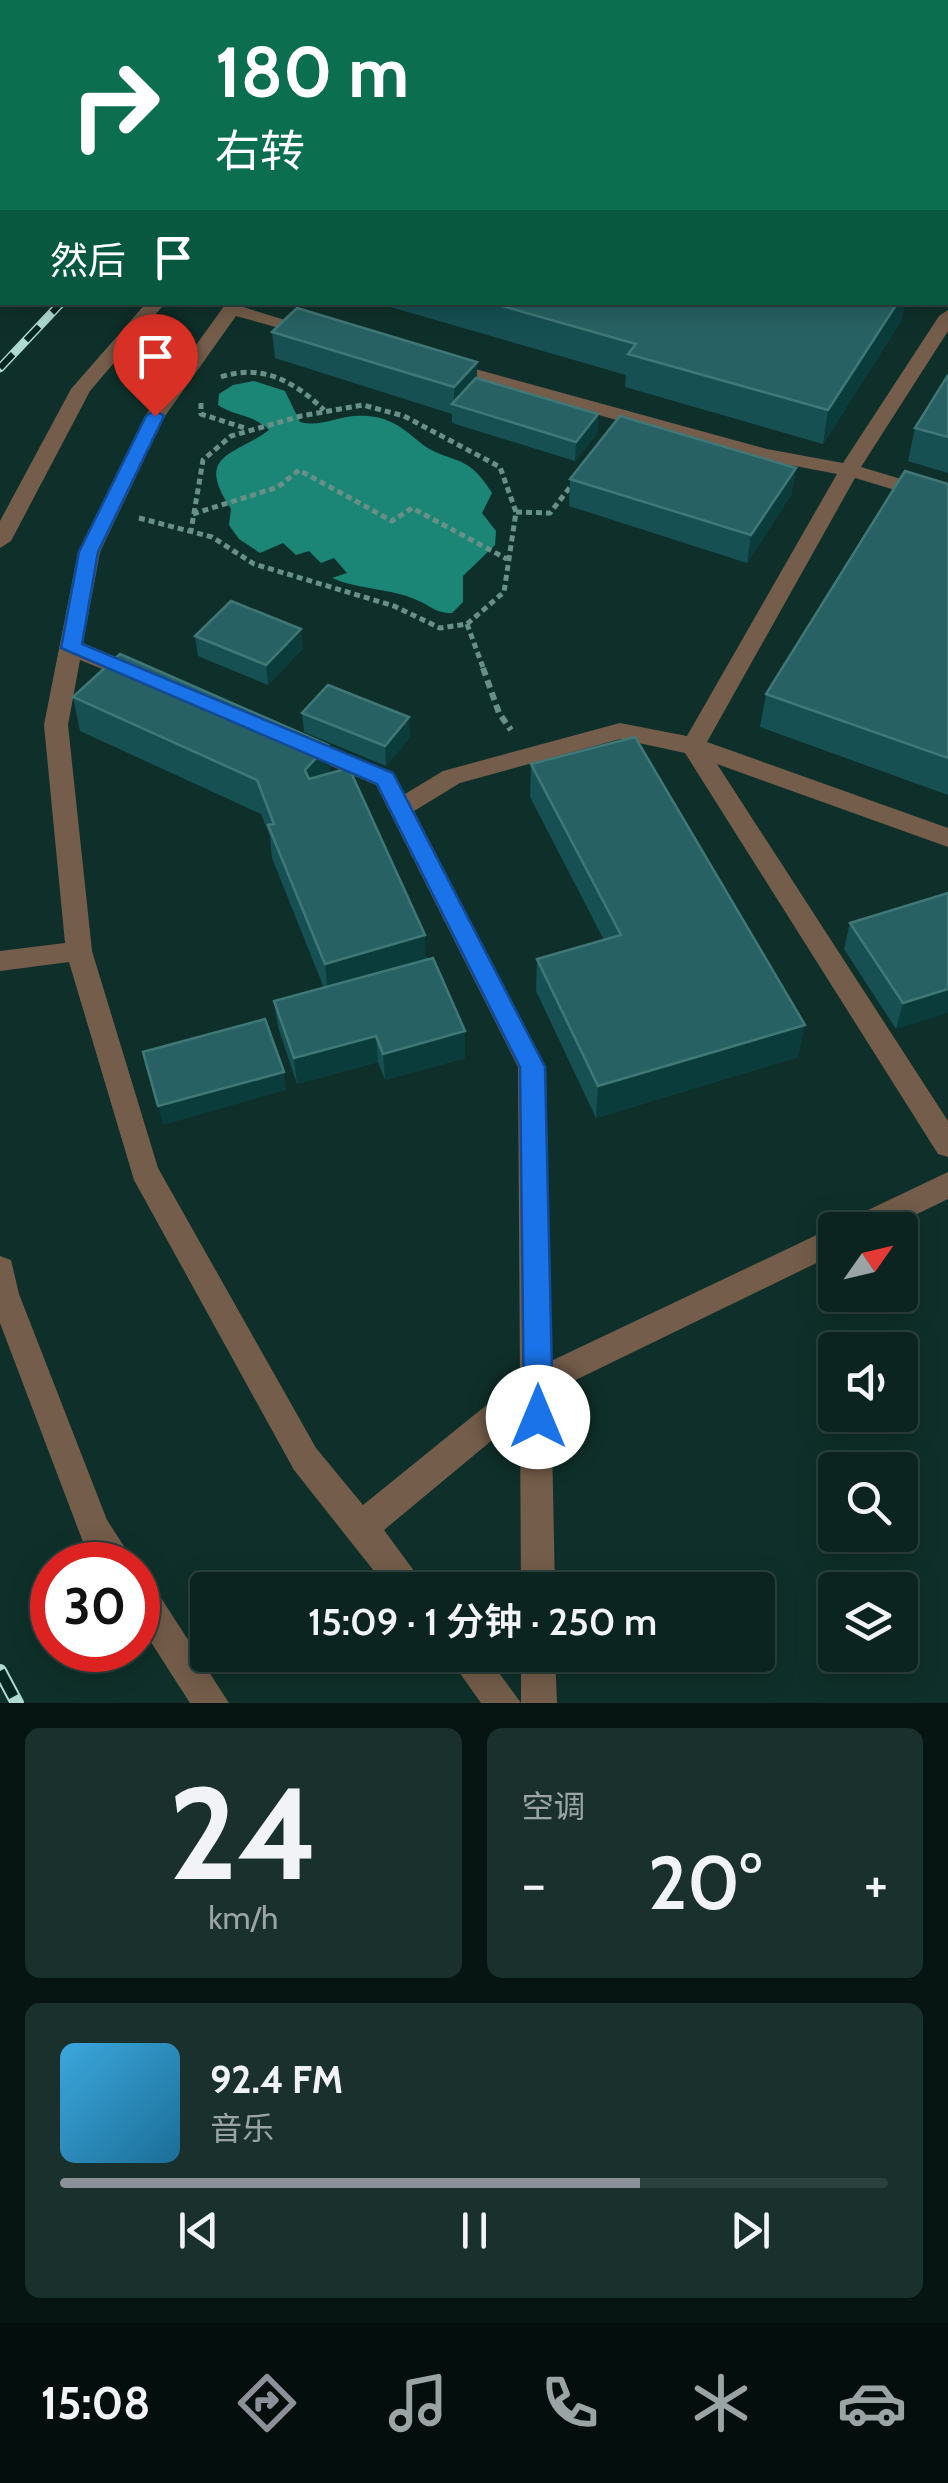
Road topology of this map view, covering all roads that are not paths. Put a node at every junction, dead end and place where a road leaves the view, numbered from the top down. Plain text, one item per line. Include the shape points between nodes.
1 (154, 305) edge
2 (234, 306) edge
3 (948, 316) edge
4 (343, 339) edge
5 (418, 360) edge
6 (849, 470) junction
7 (948, 500) edge
8 (0, 541) edge
9 (71, 648) junction
10 (158, 684) edge
11 (280, 735) edge
12 (693, 746) junction
13 (400, 808) junction
14 (948, 838) edge
15 (79, 951) junction
16 (0, 962) edge
17 (948, 1145) edge
18 (948, 1185) edge
19 (892, 1212) edge
20 (818, 1248) edge
21 (0, 1269) edge
22 (538, 1382) junction
23 (361, 1528) junction
24 (103, 1542) edge
25 (396, 1572) edge
26 (538, 1572) edge
27 (160, 1626) edge
28 (478, 1672) edge
29 (538, 1672) edge
30 (212, 1703) edge
31 (503, 1703) edge
32 (538, 1703) edge

1 - 8 street via 81,389
2 - 4 street
2 - 9 street via 155,416 109,510 89,552
3 - 6 street
5 - 6 street via 765,454
6 - 7 street
6 - 12 street
9 - 10 street
9 - 15 street via 56,725
11 - 13 street via 385,779
12 - 13 street via 620,731 452,777
12 - 14 street
12 - 17 street
13 - 22 street via 532,1067
15 - 16 street
15 - 23 street via 144,1171 305,1458
18 - 19 street
20 - 22 street
21 - 24 street via 4,1294
22 - 23 street
22 - 26 street
23 - 25 street
27 - 30 street
28 - 31 street
29 - 32 street

